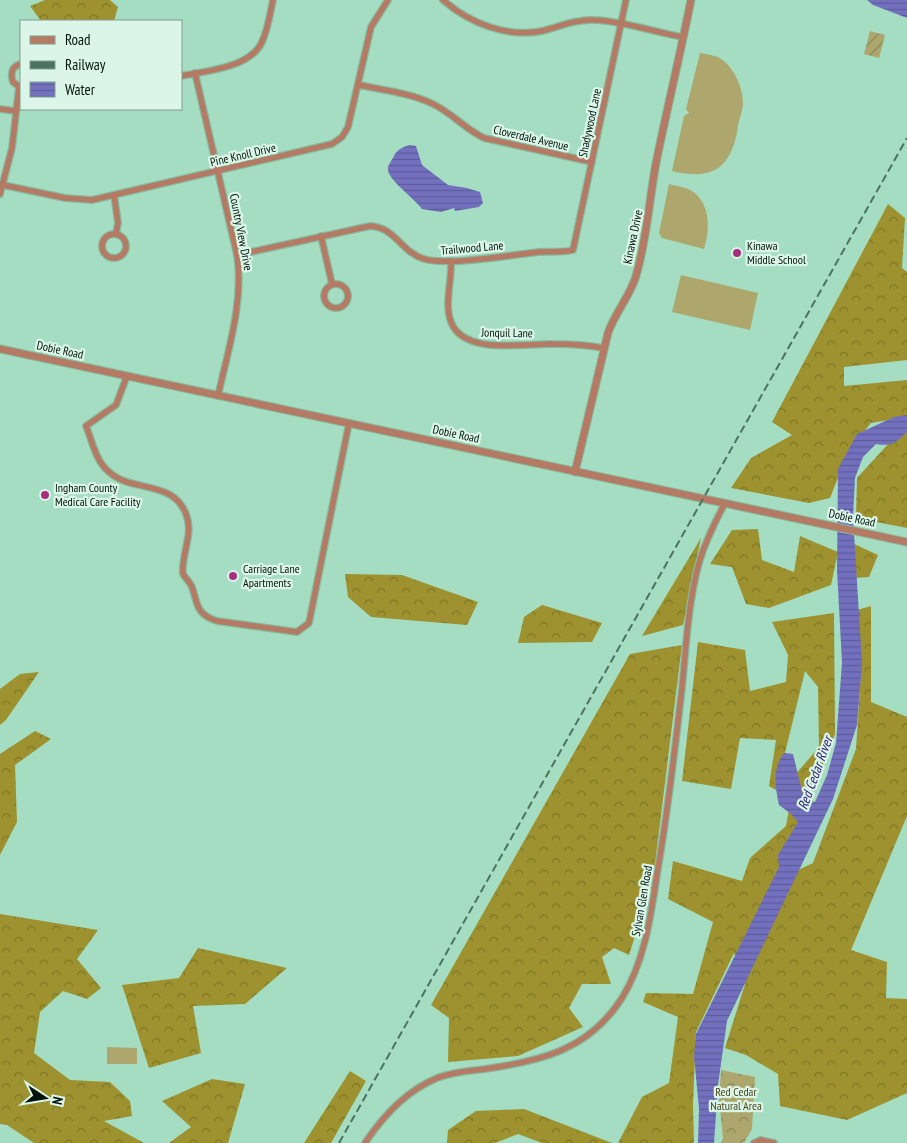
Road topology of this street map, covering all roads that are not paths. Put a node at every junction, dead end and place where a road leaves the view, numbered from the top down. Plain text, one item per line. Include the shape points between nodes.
1 (273, 0) edge
2 (388, 0) edge
3 (443, 0) edge
4 (626, 0) edge
5 (691, 0) edge
6 (622, 23) junction
7 (683, 36) junction
8 (20, 64) edge
9 (195, 73) junction
10 (182, 76) edge
11 (359, 85) junction
12 (20, 87) edge
13 (0, 108) edge
14 (15, 111) junction
15 (592, 162) junction
16 (218, 171) junction
17 (3, 186) junction
18 (0, 194) edge
19 (114, 195) junction
20 (116, 234) junction
21 (321, 236) junction
22 (573, 250) joint
23 (238, 255) junction
24 (451, 261) junction
25 (332, 284) junction
26 (603, 348) junction
27 (0, 349) edge
28 (127, 376) junction
29 (218, 396) junction
30 (349, 423) junction
31 (575, 472) junction
32 (725, 503) junction
33 (907, 542) edge
34 (755, 1142) edge
35 (365, 1143) edge
36 (774, 1143) edge

1 - 9 street via 262,42 254,53 235,63
2 - 11 street, Pine Knoll Drive via 371,27
3 - 6 street via 471,20 514,32 540,31 591,19
4 - 6 street, Shadywood Lane
5 - 7 street, Kinawa Drive
6 - 7 street
6 - 15 street, Shadywood Lane
7 - 26 street, Kinawa Drive via 636,275 632,289 613,318
8 - 12 street via 15,66 11,74 13,82
9 - 10 street
9 - 16 street, Country View Drive
11 - 15 street, Cloverdale Avenue via 432,103 484,138
11 - 16 street, Pine Knoll Drive via 348,127 332,144
12 - 14 street
13 - 14 street
14 - 17 street via 12,148
15 - 22 street, Shadywood Lane
16 - 19 street, Pine Knoll Drive
16 - 23 street, Country View Drive
17 - 18 street
17 - 19 street, Pine Knoll Drive via 79,200
19 - 20 street via 118,223
20 - 20 street via 108,236 101,246 104,254 112,259 119,258 126,249 123,238
21 - 23 street, Trailwood Lane
21 - 24 street, Trailwood Lane via 380,227 389,231 416,256
21 - 25 street
22 - 24 street, Trailwood Lane
23 - 29 street, Country View Drive via 237,311
24 - 26 street, Jonquil Lane via 449,312 451,323 464,338 485,345 567,344
25 - 25 street via 326,289 324,300 333,308 341,307 347,301 348,293 340,284
26 - 31 street, Kinawa Drive
27 - 28 street, Dobie Road
28 - 29 street, Dobie Road
28 - 30 street via 116,405 86,426 102,465 113,476 164,490 182,506 189,528 183,574 191,586 197,607 217,621 296,632 309,623
29 - 30 street, Dobie Road
30 - 31 street, Dobie Road
31 - 32 street, Dobie Road
32 - 33 street, Dobie Road
32 - 35 street, Sylvan Glen Road via 696,578 656,887 641,958 621,999 608,1017 589,1034 552,1055 530,1062 460,1072 425,1084 390,1110
34 - 36 street

